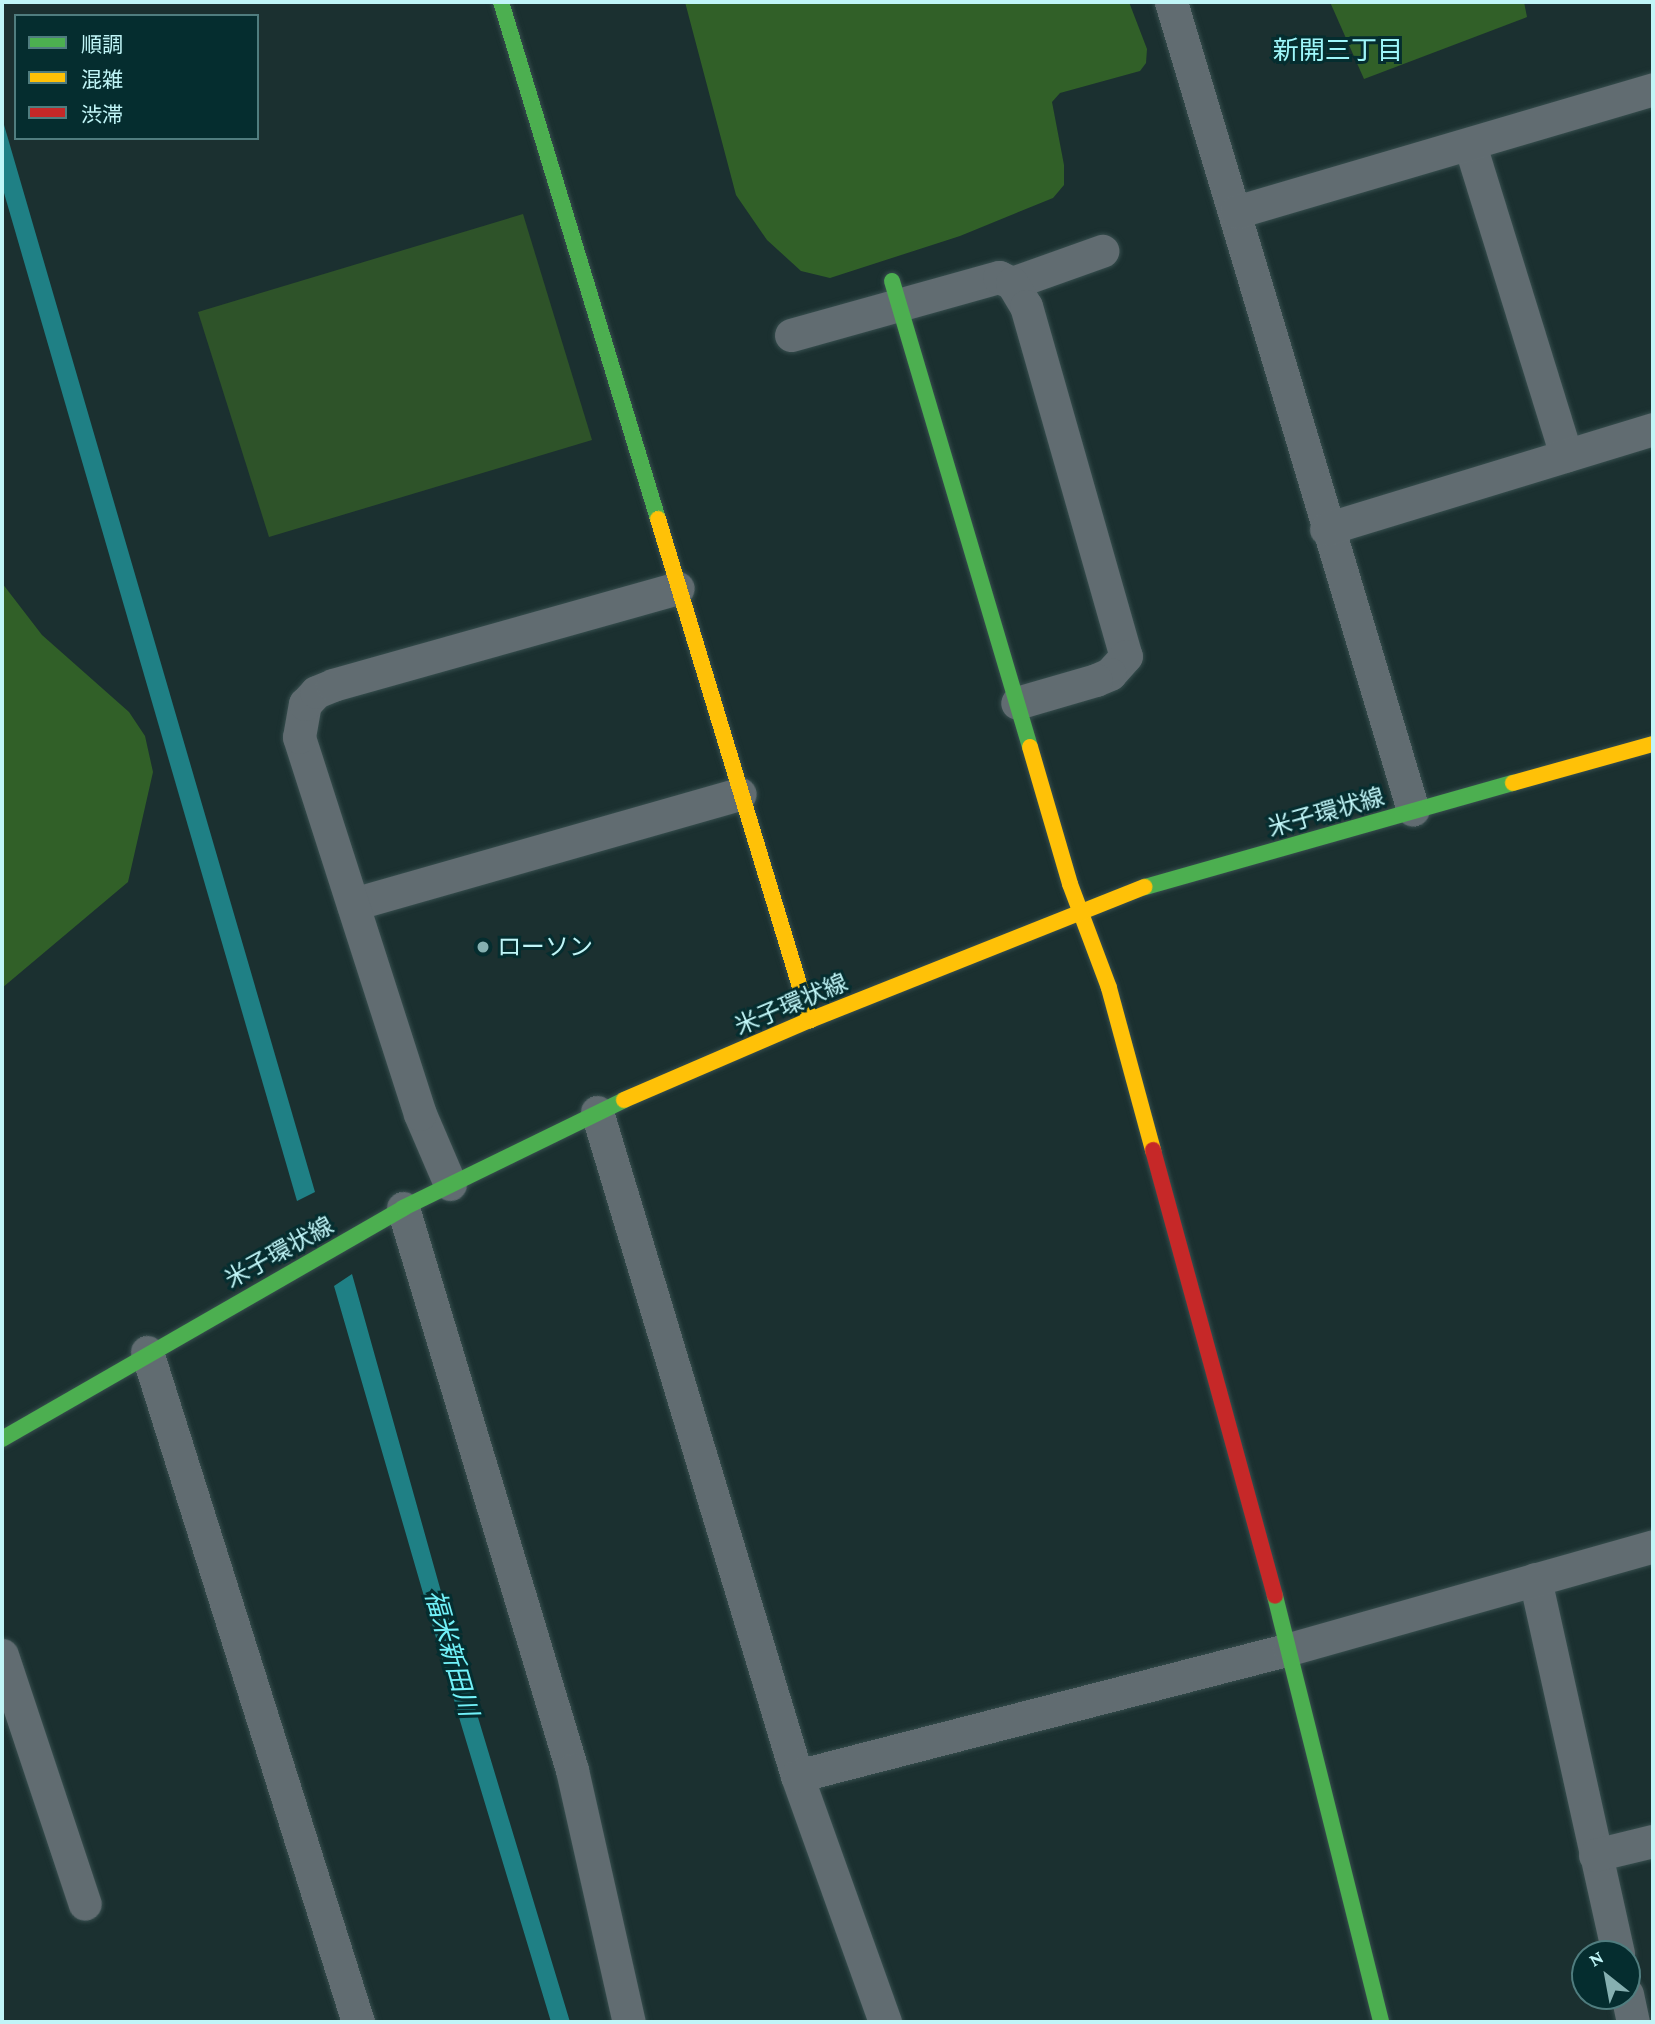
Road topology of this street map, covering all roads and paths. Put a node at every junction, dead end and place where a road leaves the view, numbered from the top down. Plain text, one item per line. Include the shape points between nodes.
1 (501, 2) edge
2 (1171, 2) edge
3 (1653, 89) edge
4 (1470, 145) junction
5 (1236, 212) junction
6 (1102, 251) dead end
7 (1013, 283) junction
8 (895, 293) junction
9 (790, 335) dead end
10 (1653, 429) edge
11 (1566, 455) junction
12 (1326, 528) junction
13 (678, 588) junction
14 (1017, 704) junction
15 (1653, 744) edge
16 (740, 794) junction
17 (1413, 810) junction
18 (353, 904) junction
19 (1082, 909) junction
20 (810, 1020) junction
21 (597, 1112) junction
22 (450, 1184) junction
23 (402, 1208) junction
24 (147, 1352) junction
25 (2, 1439) edge
26 (1653, 1546) edge
27 (1535, 1579) junction
28 (1290, 1649) junction
29 (2, 1654) edge
30 (797, 1776) junction
31 (1653, 1841) edge
32 (1595, 1855) junction
33 (85, 1904) dead end
34 (1615, 1940) edge
35 (358, 2022) edge
36 (629, 2022) edge
37 (885, 2022) edge
38 (1381, 2022) edge

1 - 13 street
2 - 5 street
3 - 4 street
4 - 5 street
4 - 11 street
5 - 12 street via 1238,233
6 - 7 street
7 - 8 street via 999,277
7 - 14 street via 1026,306 1126,656 1103,677
8 - 9 street
8 - 14 street
10 - 11 street
11 - 12 street
12 - 17 street via 1362,629
13 - 16 street
13 - 18 street via 316,692 305,704 299,737
14 - 19 street via 1070,884
15 - 17 street, 米子環状線
16 - 18 street
16 - 20 street
17 - 19 street, 米子環状線
18 - 22 street via 420,1114
19 - 20 street, 米子環状線
19 - 28 street via 1109,988
20 - 21 street, 米子環状線
21 - 22 street, 米子環状線
21 - 30 street
22 - 23 street, 米子環状線
23 - 24 street, 米子環状線
23 - 36 street via 572,1770
24 - 25 street, 米子環状線
24 - 35 street
26 - 27 street
27 - 28 street
27 - 32 street
28 - 30 street
28 - 38 street
29 - 33 street
30 - 37 street
31 - 32 street
32 - 34 street

